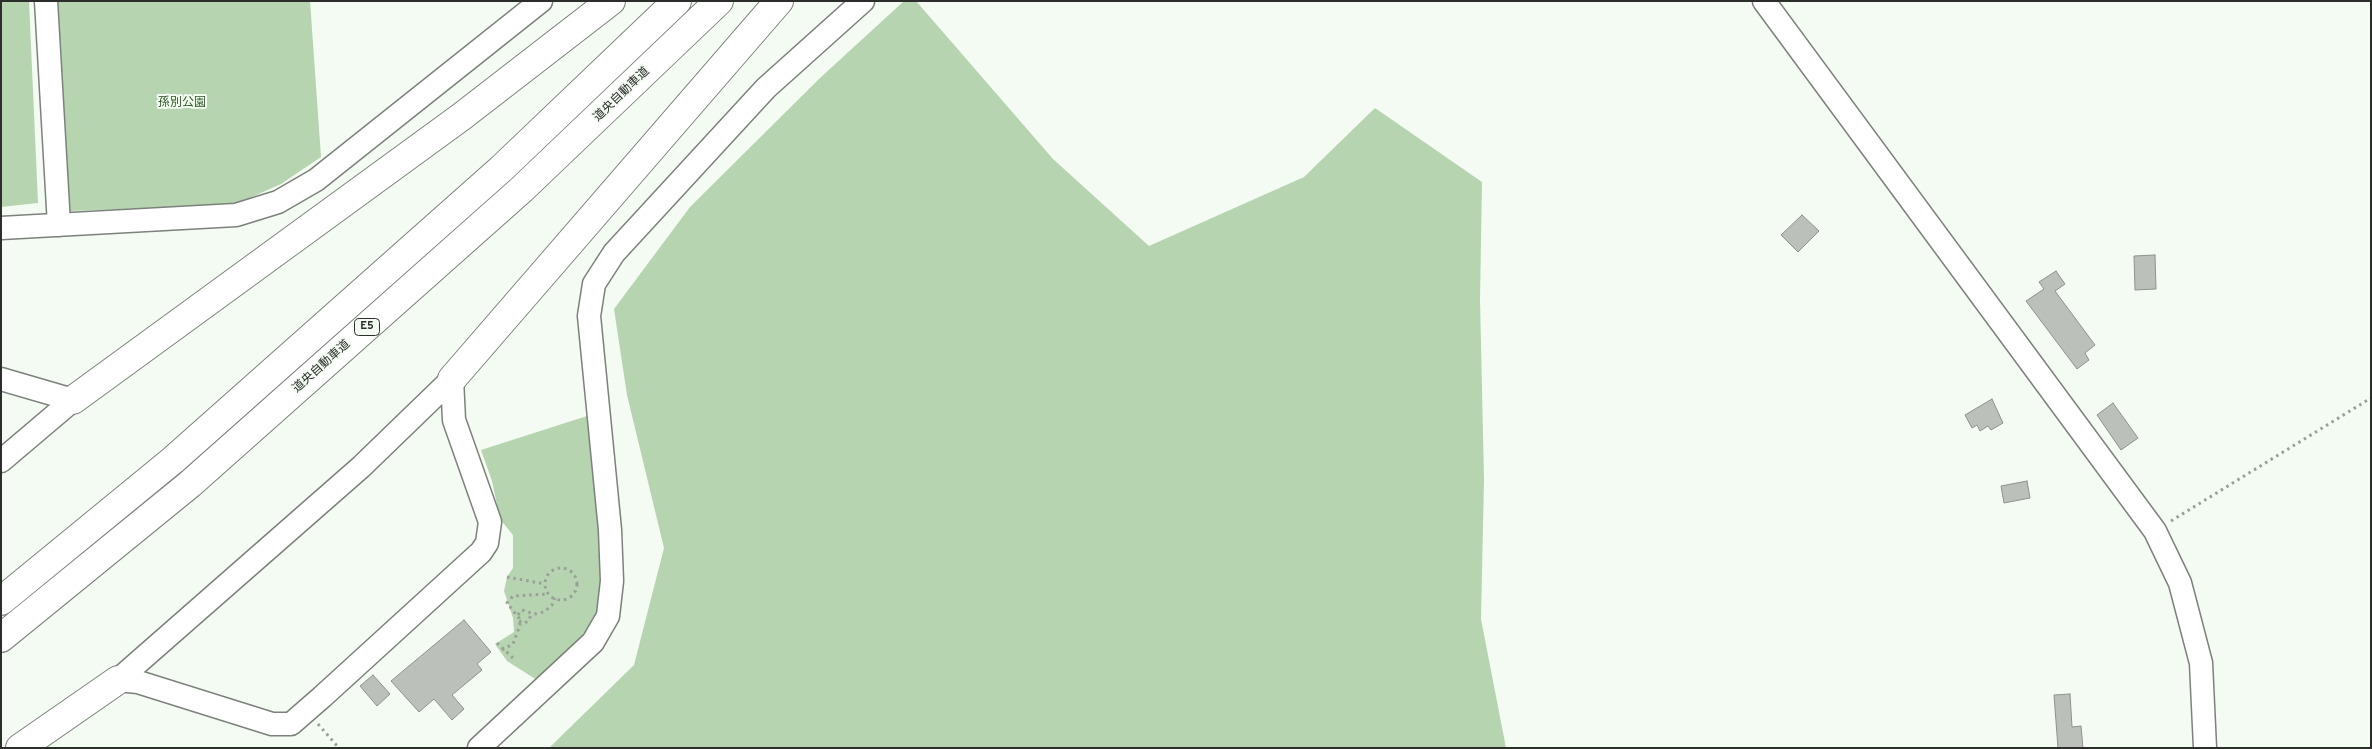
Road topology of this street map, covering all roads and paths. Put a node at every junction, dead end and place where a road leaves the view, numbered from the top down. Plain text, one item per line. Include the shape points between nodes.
1 (46, 1) edge
2 (540, 1) edge
3 (612, 1) edge
4 (678, 1) edge
5 (719, 1) edge
6 (779, 1) edge
7 (863, 1) edge
8 (1764, 1) edge
9 (59, 225) junction
10 (1, 228) edge
11 (1, 379) edge
12 (452, 379) junction
13 (2371, 398) edge
14 (73, 400) junction
15 (1, 461) edge
16 (2155, 531) junction
17 (507, 577) dead end
18 (545, 584) junction
19 (548, 594) junction
20 (555, 598) junction
21 (1, 601) edge
22 (531, 614) junction
23 (518, 615) junction
24 (519, 621) junction
25 (1, 638) edge
26 (497, 643) dead end
27 (502, 650) junction
28 (513, 658) dead end
29 (118, 680) junction
30 (306, 710) junction
31 (20, 748) edge
32 (339, 748) edge
33 (479, 748) edge
34 (2205, 748) edge

1 - 9 street
2 - 9 street via 316,180 278,202 236,215
3 - 14 highway via 453,122
4 - 21 highway, E5 via 501,169 195,440
5 - 25 highway, 道央自動車道 / E5 via 508,203 190,484
6 - 12 highway
7 - 33 street via 766,88 614,253 594,284 588,316 610,530 612,581 608,616 593,642
8 - 16 street
9 - 10 street
11 - 14 street
12 - 29 street via 361,467
12 - 30 street via 454,420 490,522 487,543 481,552
13 - 16 path
14 - 15 street
16 - 34 street via 2180,583 2201,664
17 - 18 path
18 - 19 path
18 - 20 path via 548,574 556,568 567,569 575,576 577,586 572,595 562,600
19 - 20 path
19 - 23 path via 513,596 507,603
20 - 22 path via 544,612
22 - 23 path via 522,610
22 - 24 path via 525,623
23 - 24 path
24 - 27 path via 513,644
26 - 27 path
27 - 28 path
29 - 30 street via 138,682 272,724 291,724
29 - 31 highway
30 - 32 path

